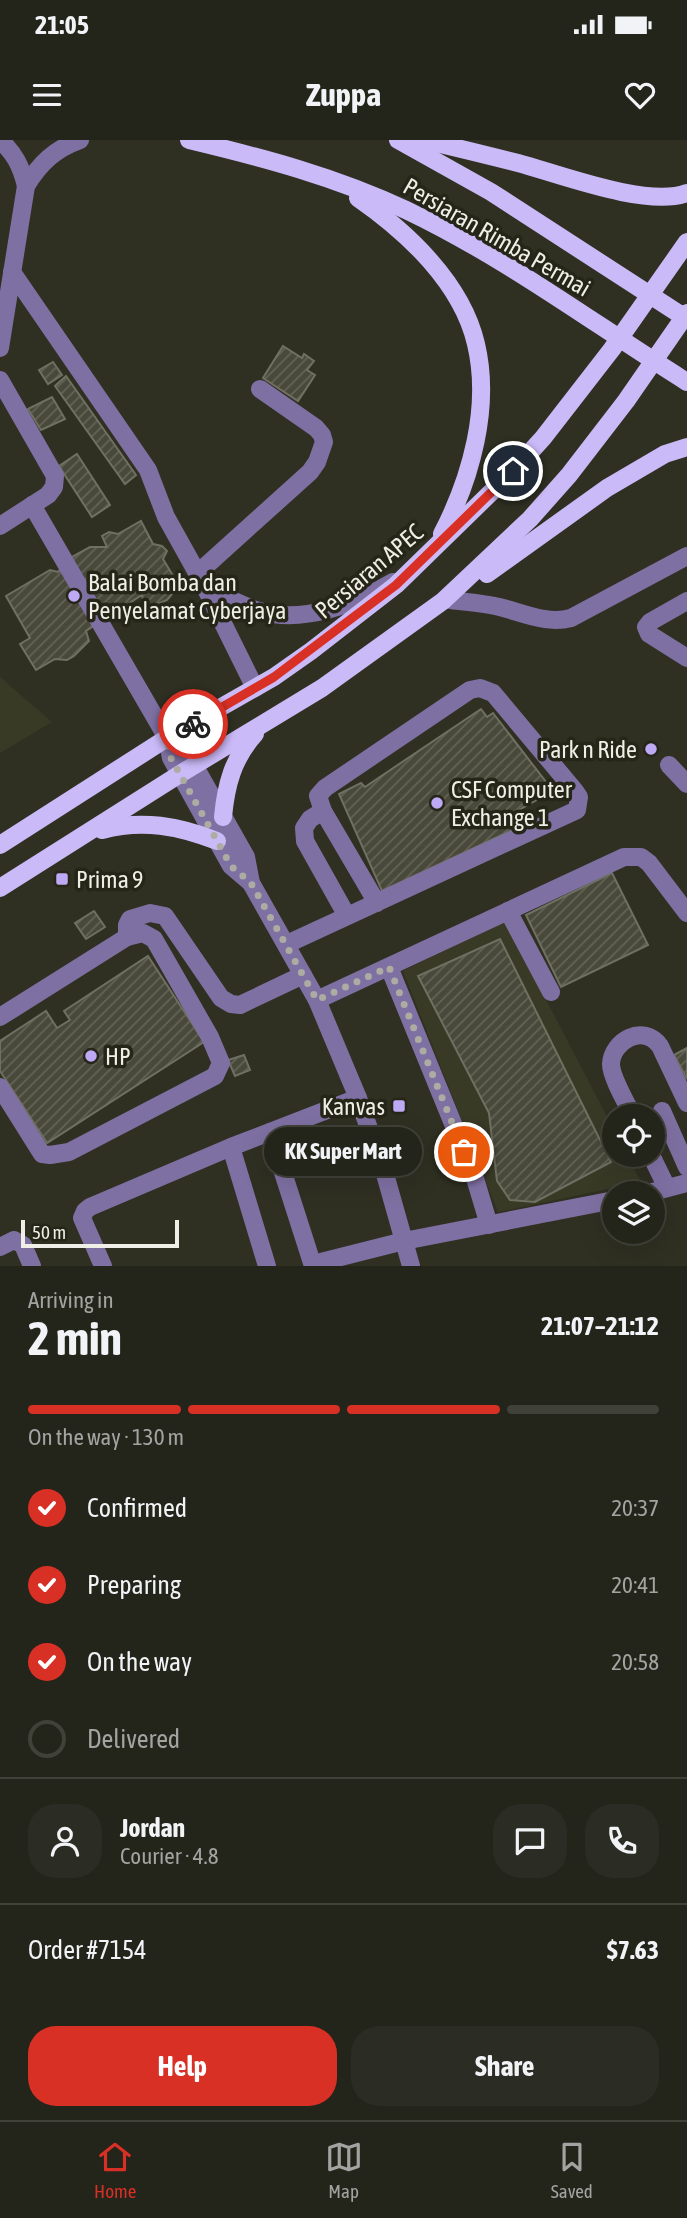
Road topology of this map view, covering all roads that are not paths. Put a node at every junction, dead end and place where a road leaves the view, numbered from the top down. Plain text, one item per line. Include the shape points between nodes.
1 (0, 140) edge
2 (80, 140) edge
3 (189, 140) edge
4 (398, 140) edge
5 (423, 140) edge
6 (328, 177) junction
7 (26, 186) junction
8 (687, 193) edge
9 (9, 239) edge
10 (687, 242) edge
11 (12, 272) junction
12 (650, 296) junction
13 (686, 316) edge
14 (619, 338) junction
15 (0, 348) edge
16 (653, 361) junction
17 (0, 380) edge
18 (687, 382) edge
19 (260, 390) dead end
20 (687, 447) edge
21 (32, 505) junction
22 (0, 526) edge
23 (436, 546) junction
24 (687, 556) edge
25 (408, 573) junction
26 (202, 580) junction
27 (451, 600) junction
28 (687, 601) edge
29 (396, 634) junction
30 (687, 658) edge
31 (255, 688) junction
32 (269, 719) junction
33 (167, 738) junction
34 (669, 765) dead end
35 (187, 770) junction
36 (687, 784) edge
37 (323, 810) junction
38 (223, 817) junction
39 (86, 834) junction
40 (217, 841) junction
41 (0, 845) edge
42 (251, 883) junction
43 (0, 888) edge
44 (377, 902) junction
45 (508, 911) junction
46 (687, 913) edge
47 (347, 916) junction
48 (127, 937) junction
49 (287, 944) junction
50 (389, 967) junction
51 (303, 975) junction
52 (551, 992) dead end
53 (317, 1000) junction
54 (0, 1017) edge
55 (0, 1087) edge
56 (358, 1098) junction
57 (627, 1104) edge
58 (687, 1104) edge
59 (665, 1118) edge
60 (270, 1132) junction
61 (230, 1147) junction
62 (657, 1167) edge
63 (687, 1167) edge
64 (687, 1184) edge
65 (667, 1188) joint
66 (602, 1202) edge
67 (489, 1225) junction
68 (404, 1241) junction
69 (0, 1247) edge
70 (313, 1265) edge
71 (32, 1266) edge
72 (103, 1266) edge
73 (267, 1266) edge
74 (411, 1266) edge

1 - 7 street via 13,152
2 - 7 street via 62,146 40,164
3 - 6 main road, Persiaran Rimba Permai
4 - 12 main road, Persiaran Rimba Permai via 491,192
5 - 8 main road via 612,191
6 - 14 main road, Persiaran Rimba Permai via 460,238
6 - 23 main road via 379,212 438,272 461,305 476,343 482,386 472,455 459,502
7 - 9 street
9 - 11 street
10 - 12 main road, Persiaran APEC
11 - 15 street
11 - 26 street via 148,470 166,517
12 - 13 main road, Persiaran Rimba Permai
12 - 14 main road, Persiaran APEC
13 - 16 main road
14 - 16 main road, Persiaran Rimba Permai
14 - 23 main road, Persiaran APEC via 543,438
16 - 18 main road, Persiaran Rimba Permai
16 - 29 main road via 595,442 530,519 443,601
17 - 21 street via 55,476 48,495
19 - 26 street via 316,428 324,442 322,450 310,472
20 - 27 main road via 665,454 607,488
21 - 22 street
21 - 33 street
23 - 25 main road, Persiaran APEC
24 - 27 street via 560,621
25 - 26 street via 346,604 283,616 259,611
25 - 31 main road, Persiaran APEC via 312,650
26 - 31 street
27 - 29 main road
28 - 30 street via 646,627 649,634
29 - 32 main road via 322,688
31 - 33 main road, Persiaran APEC
32 - 35 main road
32 - 38 main road via 243,747 235,764
33 - 35 street via 183,751
33 - 41 main road, Persiaran APEC
34 - 36 street
35 - 38 street
35 - 39 main road
35 - 40 street
37 - 44 street
37 - 44 street via 318,796 325,788 470,690 480,688 493,693 579,797 577,810
37 - 47 street via 304,828 305,841
38 - 42 street via 246,857
39 - 40 main road via 125,823 157,824
39 - 43 main road
40 - 42 street via 231,866
42 - 49 street
44 - 47 street
45 - 46 street via 633,855 649,863
45 - 50 street
45 - 52 street
47 - 49 street
48 - 51 street via 130,919 150,913 165,916 221,998 231,1004
48 - 54 street
48 - 55 street via 142,933 154,939 210,1037 221,1063 215,1076 69,1152 50,1155 42,1154
49 - 51 street
50 - 53 street
50 - 67 street via 474,1175
51 - 53 street
53 - 56 street
56 - 60 street
56 - 68 street
57 - 58 street via 611,1063 618,1047 632,1037 648,1035 660,1045
59 - 63 street
60 - 61 street
60 - 70 street
61 - 72 street via 85,1211 82,1218
61 - 73 street
62 - 65 street
64 - 65 street
66 - 67 street
67 - 68 street
68 - 70 street
68 - 74 street
69 - 71 street via 14,1240 23,1245

